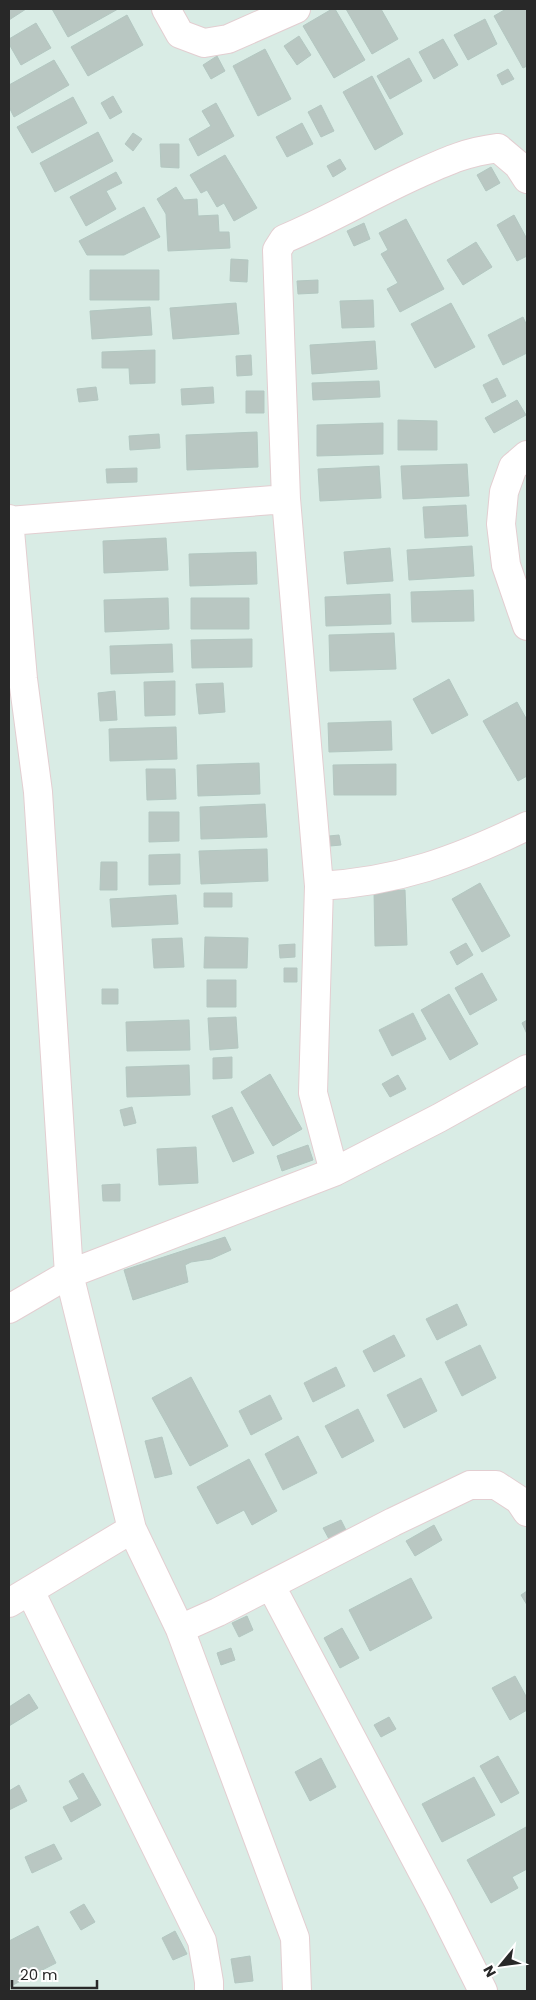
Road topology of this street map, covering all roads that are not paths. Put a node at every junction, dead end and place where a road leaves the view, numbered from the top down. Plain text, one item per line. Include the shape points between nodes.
1 (166, 9) edge
2 (296, 9) edge
3 (527, 180) edge
4 (527, 455) edge
5 (286, 499) junction
6 (9, 520) edge
7 (527, 626) edge
8 (16, 684) edge
9 (527, 826) edge
10 (319, 886) junction
11 (527, 1069) edge
12 (334, 1172) junction
13 (69, 1274) junction
14 (9, 1310) edge
15 (527, 1512) edge
16 (132, 1529) junction
17 (271, 1586) junction
18 (19, 1597) edge
19 (180, 1629) junction
20 (209, 1991) edge
21 (297, 1991) edge
22 (482, 1991) edge

1 - 2 street via 180,34 204,43 228,39
3 - 5 street via 518,164 498,148 475,151 450,159 284,239 277,250
4 - 7 street via 513,467 504,492 502,524 506,565
5 - 6 street
5 - 10 street
6 - 8 street
8 - 13 street via 38,792
9 - 10 street via 439,864 354,884
10 - 12 street via 313,1092
11 - 12 street
12 - 13 street
13 - 14 street
13 - 16 street
15 - 17 street via 518,1500 496,1485 470,1485
16 - 18 street
16 - 19 street
17 - 19 street
17 - 22 street via 438,1901
18 - 20 street via 202,1941
19 - 21 street via 296,1938

